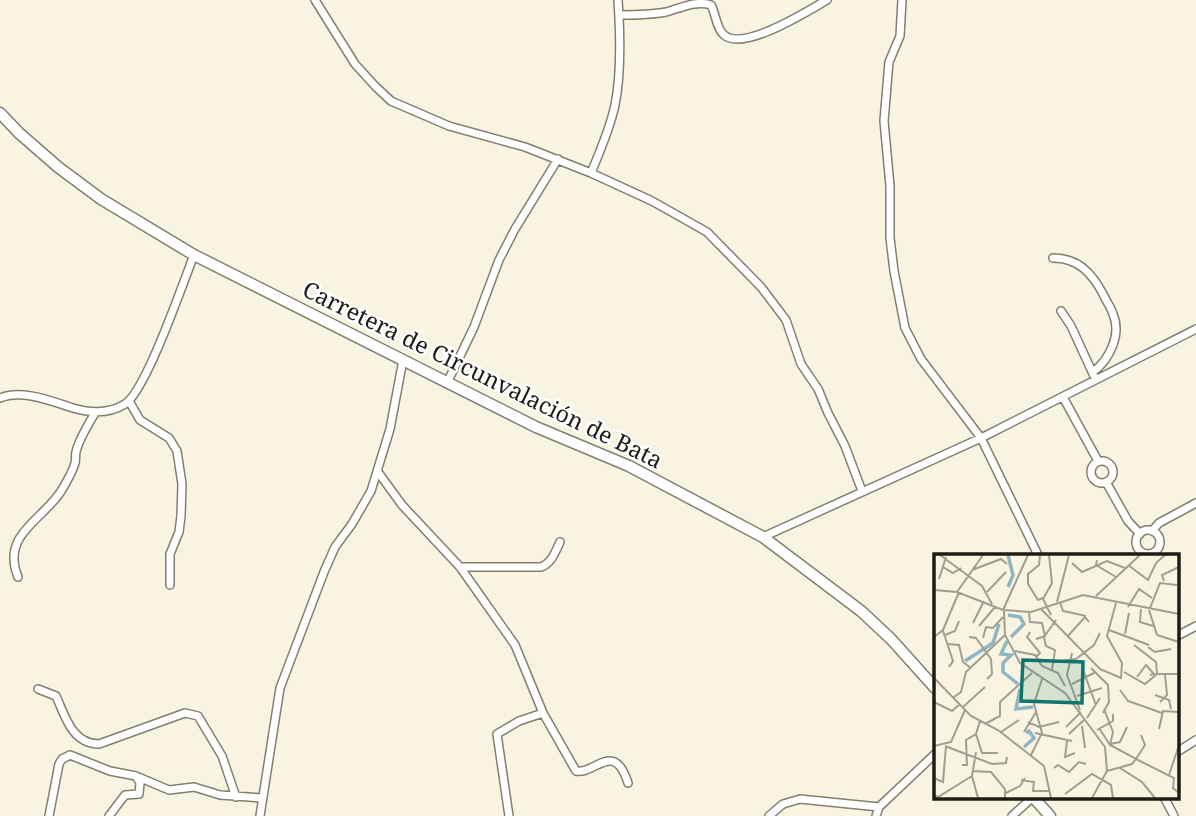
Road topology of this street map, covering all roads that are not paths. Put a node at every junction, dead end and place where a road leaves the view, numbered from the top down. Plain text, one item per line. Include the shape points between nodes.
1 (316, 0) edge
2 (618, 0) edge
3 (827, 0) edge
4 (902, 0) edge
5 (619, 15) junction
6 (0, 113) edge
7 (558, 159) junction
8 (591, 173) junction
9 (194, 255) junction
10 (1053, 258) dead end
11 (1061, 311) dead end
12 (1195, 332) edge
13 (403, 360) junction
14 (1094, 376) junction
15 (448, 381) junction
16 (1063, 397) junction
17 (0, 398) edge
18 (129, 401) junction
19 (95, 413) junction
20 (981, 438) junction
21 (1097, 461) junction
22 (378, 472) junction
23 (1106, 482) junction
24 (862, 492) junction
25 (1196, 503) edge
26 (1152, 531) junction
27 (1140, 534) junction
28 (762, 537) junction
29 (560, 542) dead end
30 (1038, 554) edge
31 (460, 567) junction
32 (18, 577) dead end
33 (170, 585) dead end
34 (1196, 626) edge
35 (1178, 635) edge
36 (934, 687) edge
37 (38, 689) dead end
38 (543, 713) junction
39 (1196, 740) edge
40 (1178, 751) edge
41 (934, 755) edge
42 (136, 776) junction
43 (628, 783) dead end
44 (236, 797) junction
45 (1032, 798) edge
46 (1034, 798) edge
47 (1165, 798) edge
48 (262, 799) junction
49 (879, 807) junction
50 (49, 816) edge
51 (109, 816) edge
52 (260, 816) edge
53 (509, 816) edge
54 (769, 816) edge
55 (876, 816) edge
56 (1013, 816) edge
57 (1050, 816) edge
58 (1174, 816) edge

1 - 7 street via 355,64 391,101 449,125
2 - 5 street
3 - 5 street via 781,26 743,39 724,35 711,5 704,2
4 - 20 street via 900,36 889,62 884,101 894,271 911,342
5 - 8 street via 616,104
6 - 9 main road, Carretera de Circunvalación de Bata via 90,191
7 - 8 street
7 - 15 street via 499,260
8 - 24 street via 707,232 769,296 786,320
9 - 13 main road, Carretera de Circunvalación de Bata
9 - 18 street via 154,358
10 - 14 street via 1070,260 1092,275 1113,314 1116,333 1112,347
11 - 14 street
12 - 14 street
13 - 15 main road, Carretera de Circunvalación de Bata
13 - 22 street
14 - 16 street
15 - 28 main road, Carretera de Circunvalación de Bata via 536,427 629,466
16 - 20 street
16 - 21 street
17 - 19 street via 44,399
18 - 19 street
18 - 33 street via 140,419 169,438 177,451 182,484 179,532 170,554
19 - 32 street via 62,491 17,538 12,567
20 - 24 street
20 - 30 street
21 - 23 street via 1091,476
21 - 23 street via 1105,461 1113,469
22 - 31 street
22 - 48 street via 364,505 335,547 280,688
23 - 27 street
24 - 28 street
25 - 26 street
26 - 27 street
26 - 27 street via 1160,544 1149,554 1138,548
28 - 36 main road, Carretera de Circunvalación de Bata via 861,611
29 - 31 street via 547,565 541,567
31 - 38 street via 515,645
34 - 35 street
37 - 44 street via 56,696 72,731 91,744 185,713 198,716 222,756
38 - 43 street via 576,771 612,761 620,766
38 - 53 street via 496,734
39 - 40 street
41 - 49 street
42 - 44 street via 169,790 194,788
42 - 50 street via 65,756
42 - 51 street via 139,794 125,795
44 - 48 street
45 - 56 street
46 - 57 main road
47 - 58 street
48 - 52 street
49 - 54 street via 800,799 783,804
49 - 55 street

